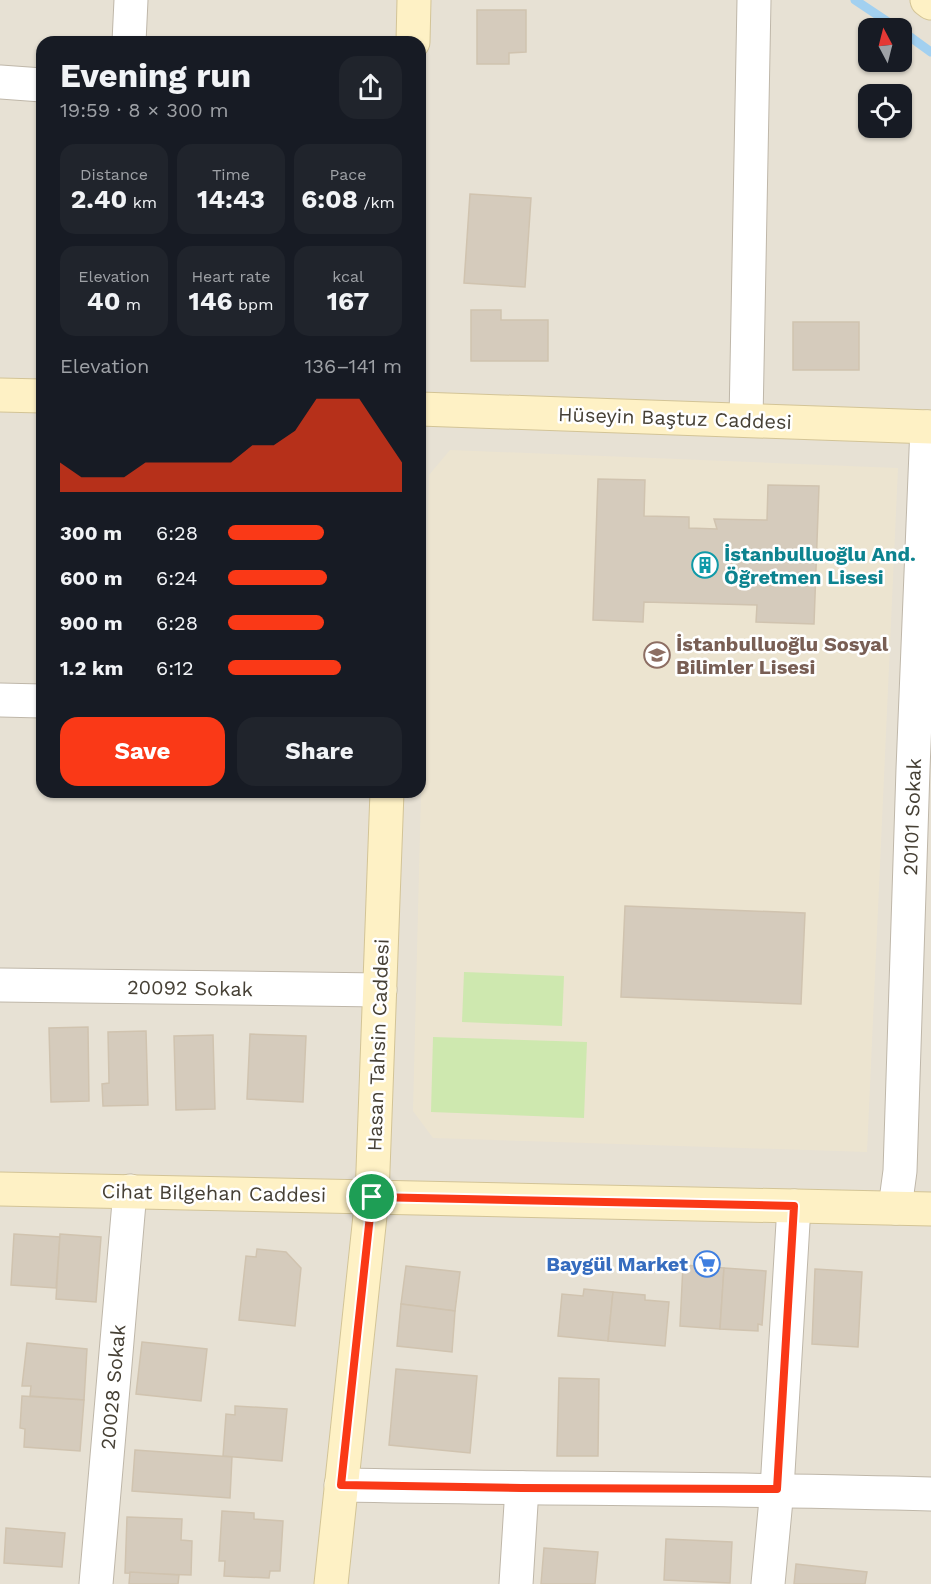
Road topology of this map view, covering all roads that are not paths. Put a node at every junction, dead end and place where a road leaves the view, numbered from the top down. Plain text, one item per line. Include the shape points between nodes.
1 (414, 0) edge
2 (754, 0) edge
3 (927, 0) edge
4 (126, 2) edge
5 (931, 3) edge
6 (129, 36) edge
7 (413, 36) edge
8 (0, 82) edge
9 (36, 85) edge
10 (0, 395) edge
11 (36, 396) edge
12 (426, 409) edge
13 (746, 420) junction
14 (929, 427) edge
15 (0, 700) edge
16 (36, 701) edge
17 (922, 769) edge
18 (387, 798) edge
19 (0, 985) edge
20 (380, 990) junction
21 (0, 1189) edge
22 (130, 1191) junction
23 (372, 1197) junction
24 (794, 1206) junction
25 (895, 1208) junction
26 (931, 1209) edge
27 (341, 1485) junction
28 (522, 1488) junction
29 (777, 1489) junction
30 (931, 1494) edge
31 (96, 1584) edge
32 (331, 1584) edge
33 (516, 1584) edge
34 (768, 1584) edge

1 - 7 main road
2 - 13 street
3 - 5 main road
4 - 6 street
8 - 9 street
10 - 11 main road
12 - 13 main road, Hüseyin Baştuz Caddesi
13 - 14 main road, Hüseyin Baştuz Caddesi
14 - 17 street, 20101 Sokak
15 - 16 street
17 - 25 street, 20101 Sokak
18 - 20 main road, Hasan Tahsin Caddesi
19 - 20 street, 20092 Sokak
20 - 23 main road, Hasan Tahsin Caddesi
21 - 22 main road, Cihat Bilgehan Caddesi
22 - 23 main road, Cihat Bilgehan Caddesi
22 - 31 street, 20028 Sokak
23 - 24 main road, Cihat Bilgehan Caddesi
23 - 27 main road, Hasan Tahsin Caddesi
24 - 25 main road, Cihat Bilgehan Caddesi
24 - 29 street
25 - 26 main road, Cihat Bilgehan Caddesi
27 - 28 street
27 - 32 main road, Hasan Tahsin Caddesi
28 - 29 street
28 - 33 street
29 - 30 street
29 - 34 street

